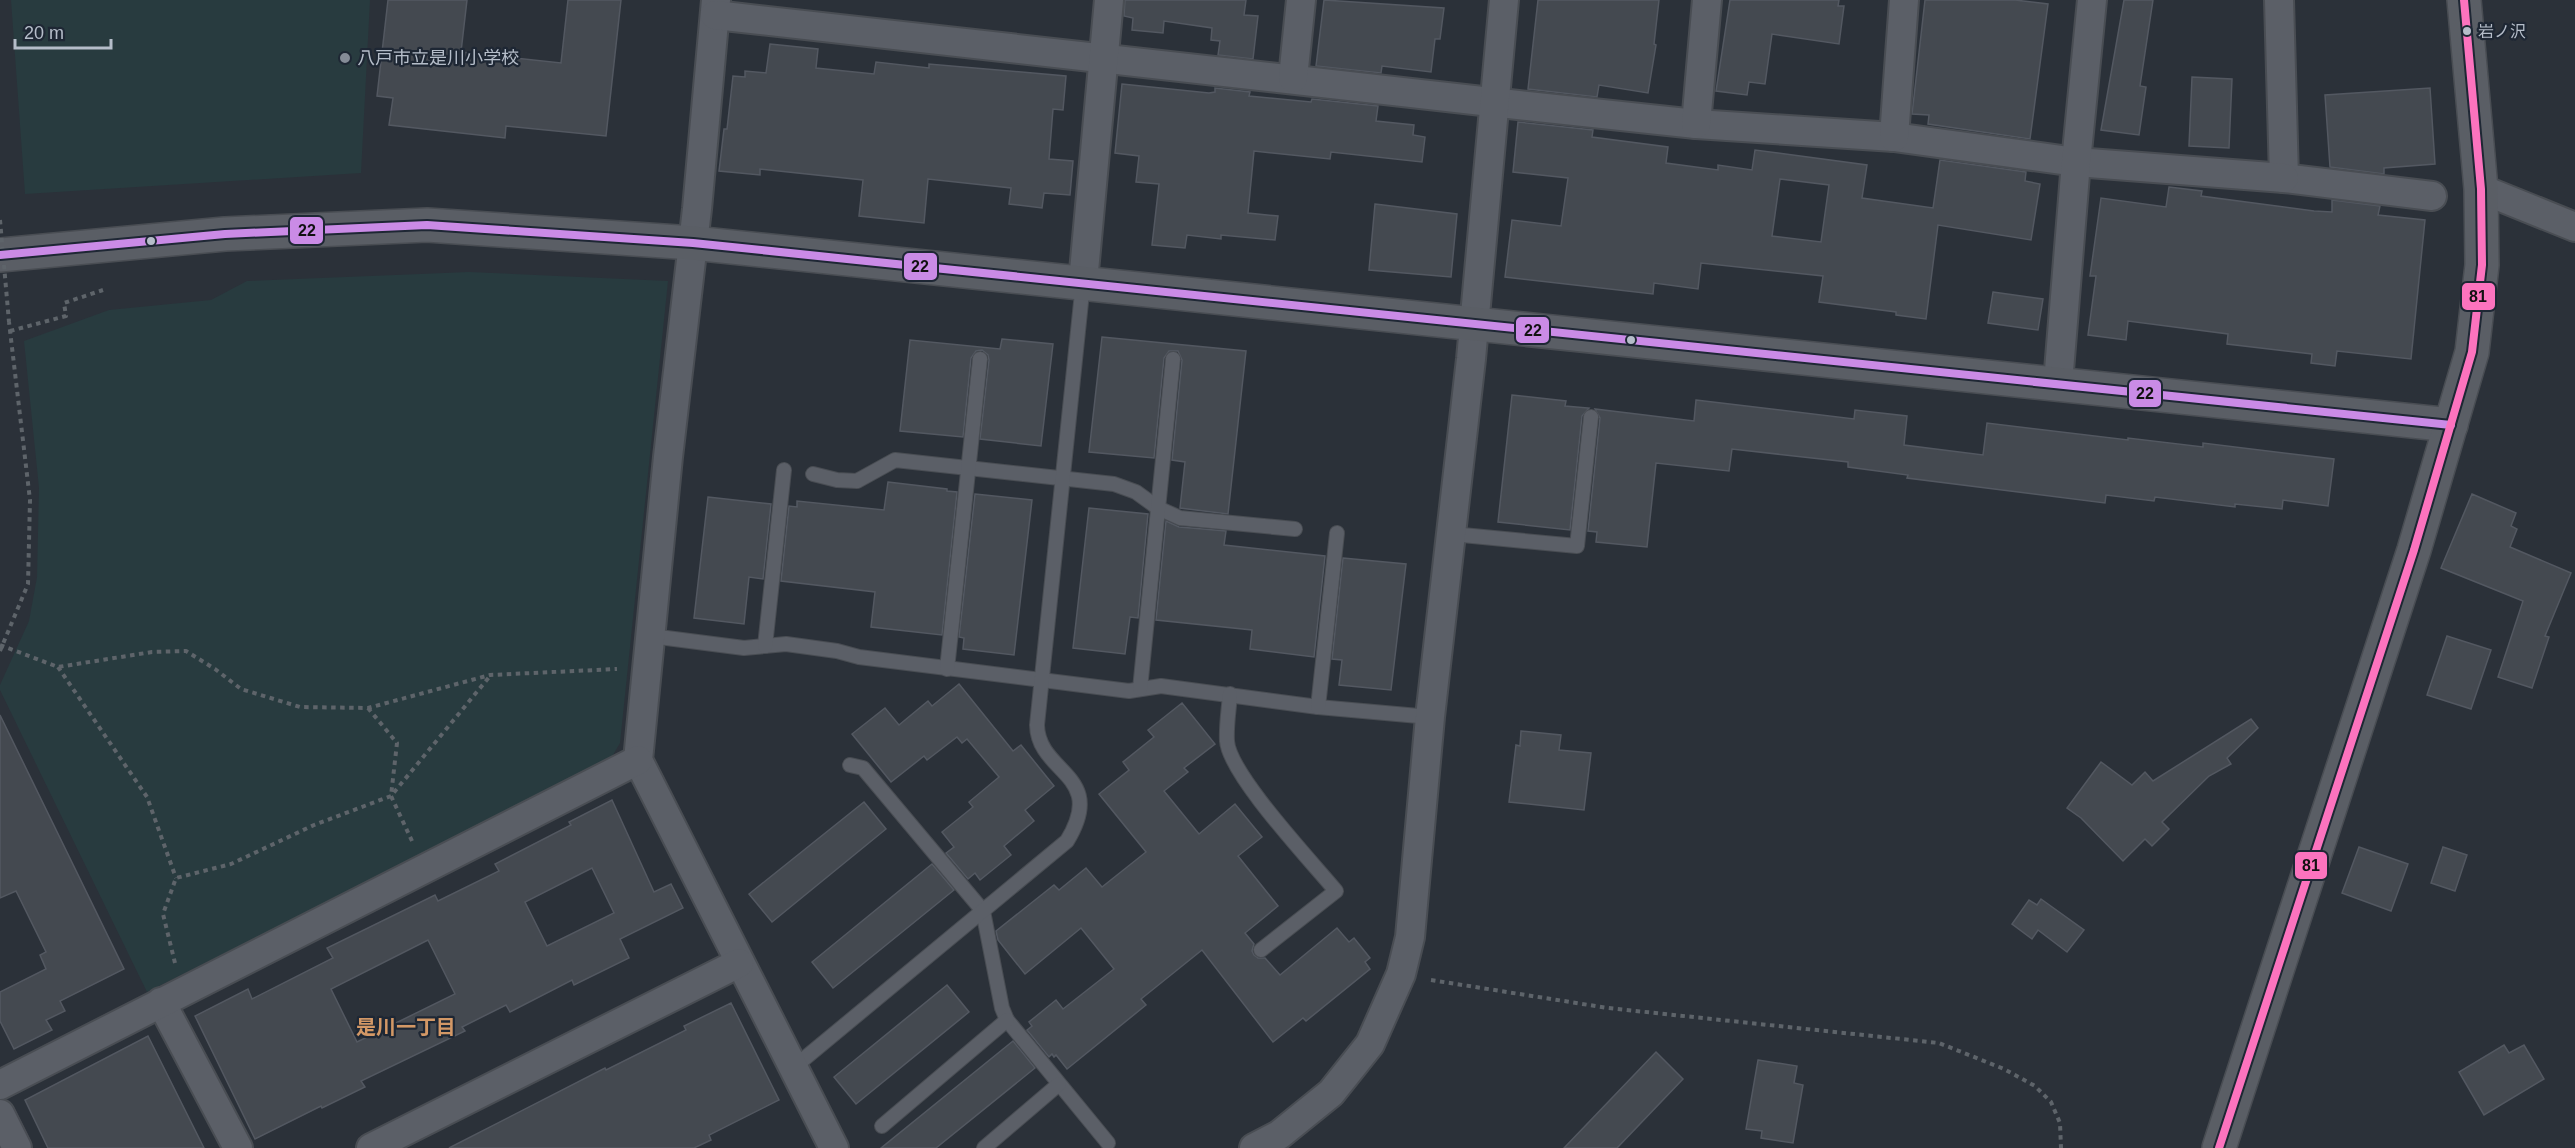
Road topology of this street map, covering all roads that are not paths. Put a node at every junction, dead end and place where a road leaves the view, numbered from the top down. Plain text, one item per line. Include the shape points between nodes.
1 (1109, 0) edge
2 (1301, 0) edge
3 (1504, 0) edge
4 (1707, 0) edge
5 (1904, 0) edge
6 (2092, 0) edge
7 (2279, 0) edge
8 (2464, 0) edge
9 (715, 7) edge
10 (1105, 57) junction
11 (1293, 78) junction
12 (1494, 103) junction
13 (1696, 124) junction
14 (1894, 137) junction
15 (2076, 162) junction
16 (2284, 178) junction
17 (2481, 189) junction
18 (2432, 196) dead end
19 (2575, 227) edge
20 (693, 243) junction
21 (0, 255) edge
22 (1083, 282) junction
23 (1474, 325) junction
24 (980, 359) dead end
25 (1173, 359) dead end
26 (2058, 383) junction
27 (1591, 417) dead end
28 (2451, 425) junction
29 (968, 466) junction
30 (784, 470) dead end
31 (813, 474) dead end
32 (1063, 477) junction
33 (1158, 508) junction
34 (1295, 529) dead end
35 (1337, 533) dead end
36 (1452, 534) junction
37 (651, 636) junction
38 (765, 646) junction
39 (947, 669) junction
40 (1040, 680) junction
41 (1140, 689) junction
42 (1230, 694) junction
43 (1318, 706) junction
44 (1430, 717) junction
45 (638, 760) junction
46 (850, 765) dead end
47 (983, 911) junction
48 (1262, 950) dead end
49 (739, 963) junction
50 (172, 997) junction
51 (1007, 1020) junction
52 (793, 1068) junction
53 (1059, 1084) junction
54 (0, 1085) edge
55 (0, 1114) edge
56 (882, 1126) dead end
57 (1108, 1143) dead end
58 (823, 1144) edge
59 (17, 1148) edge
60 (238, 1148) edge
61 (371, 1148) edge
62 (984, 1148) edge
63 (1254, 1148) edge
64 (2218, 1148) edge

1 - 10 street
2 - 11 street
3 - 12 street
4 - 13 street
5 - 14 street
6 - 15 street
7 - 16 street
8 - 17 street
9 - 10 street
9 - 20 street
10 - 11 street
10 - 22 street
11 - 12 street
12 - 13 street
12 - 23 street
13 - 14 street
14 - 15 street
15 - 16 street
15 - 26 street
16 - 18 street
17 - 19 street
17 - 28 street via 2482,265 2472,352
20 - 21 street via 427,225 225,234
20 - 22 street
20 - 37 street
22 - 23 street
22 - 32 lane
23 - 26 street
23 - 36 street
24 - 29 lane
25 - 33 lane
26 - 28 street
27 - 36 lane via 1576,546
28 - 64 street via 2414,550
29 - 31 lane via 895,460 857,481
29 - 32 lane
29 - 39 lane
30 - 38 lane
32 - 33 lane via 1114,484 1136,492
32 - 40 lane
33 - 34 lane via 1180,518
33 - 41 lane
35 - 43 lane
36 - 44 street
37 - 38 lane via 744,648
37 - 45 street
38 - 39 lane via 786,644 827,649
39 - 40 lane
40 - 41 lane
40 - 47 lane via 1037,734 1074,785 1081,813 1067,841
41 - 42 lane via 1161,686
42 - 43 lane
42 - 48 lane via 1230,756 1264,806 1336,891
43 - 44 lane
44 - 63 street via 1410,936 1401,974 1370,1044 1331,1094 1279,1135
45 - 49 street
45 - 50 street
46 - 47 lane via 863,768
47 - 51 lane
47 - 52 lane
49 - 52 street
49 - 61 street
50 - 54 street
50 - 60 street
51 - 53 lane
51 - 56 lane
52 - 58 street
53 - 57 lane
53 - 62 lane
55 - 59 street

